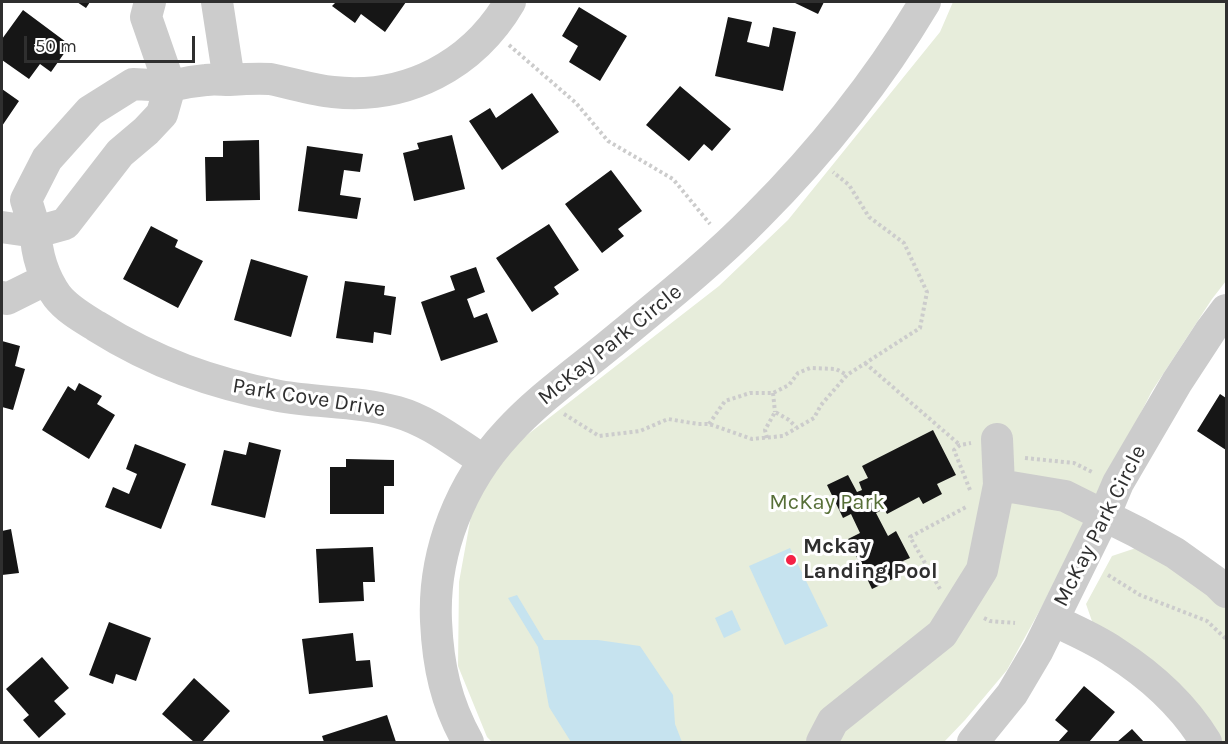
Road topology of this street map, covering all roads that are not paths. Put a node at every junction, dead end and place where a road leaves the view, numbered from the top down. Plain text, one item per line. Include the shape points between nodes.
1 (150, 2) edge
2 (217, 2) edge
3 (510, 2) edge
4 (925, 2) edge
5 (229, 80) junction
6 (170, 86) junction
7 (2, 227) edge
8 (36, 232) junction
9 (47, 279) junction
10 (2, 297) edge
11 (1227, 310) edge
12 (996, 440) dead end
13 (484, 461) junction
14 (982, 493) junction
15 (1104, 516) junction
16 (1227, 592) edge
17 (1053, 620) junction
18 (983, 739) edge
19 (468, 742) edge
20 (822, 742) edge
21 (1206, 742) edge

1 - 6 street via 146,17
2 - 5 street
3 - 5 street, Park Cove Drive via 477,44 450,66 391,90 332,92 269,79
4 - 13 street, McKay Park Circle via 865,92 758,216 698,272 534,406
5 - 6 street, Park Cove Drive
6 - 8 street via 162,114 120,153 65,224
6 - 8 street, Park Cove Drive via 133,84 90,111 47,159 26,200
7 - 8 street
8 - 9 street, Park Cove Drive via 36,247
9 - 10 street via 7,299
9 - 13 street, Park Cove Drive via 74,312 123,343 176,368 224,384 281,396 399,412 435,428
11 - 15 street, McKay Park Circle via 1177,382 1118,483
12 - 14 street
13 - 19 street, McKay Park Circle via 450,528 440,564 435,606 444,686
14 - 15 street via 1065,496
14 - 20 street via 982,570 959,608 942,634 833,720
15 - 16 street via 1175,553
15 - 17 street, McKay Park Circle
17 - 18 street, McKay Park Circle
17 - 21 street via 1114,651 1148,676 1174,701

